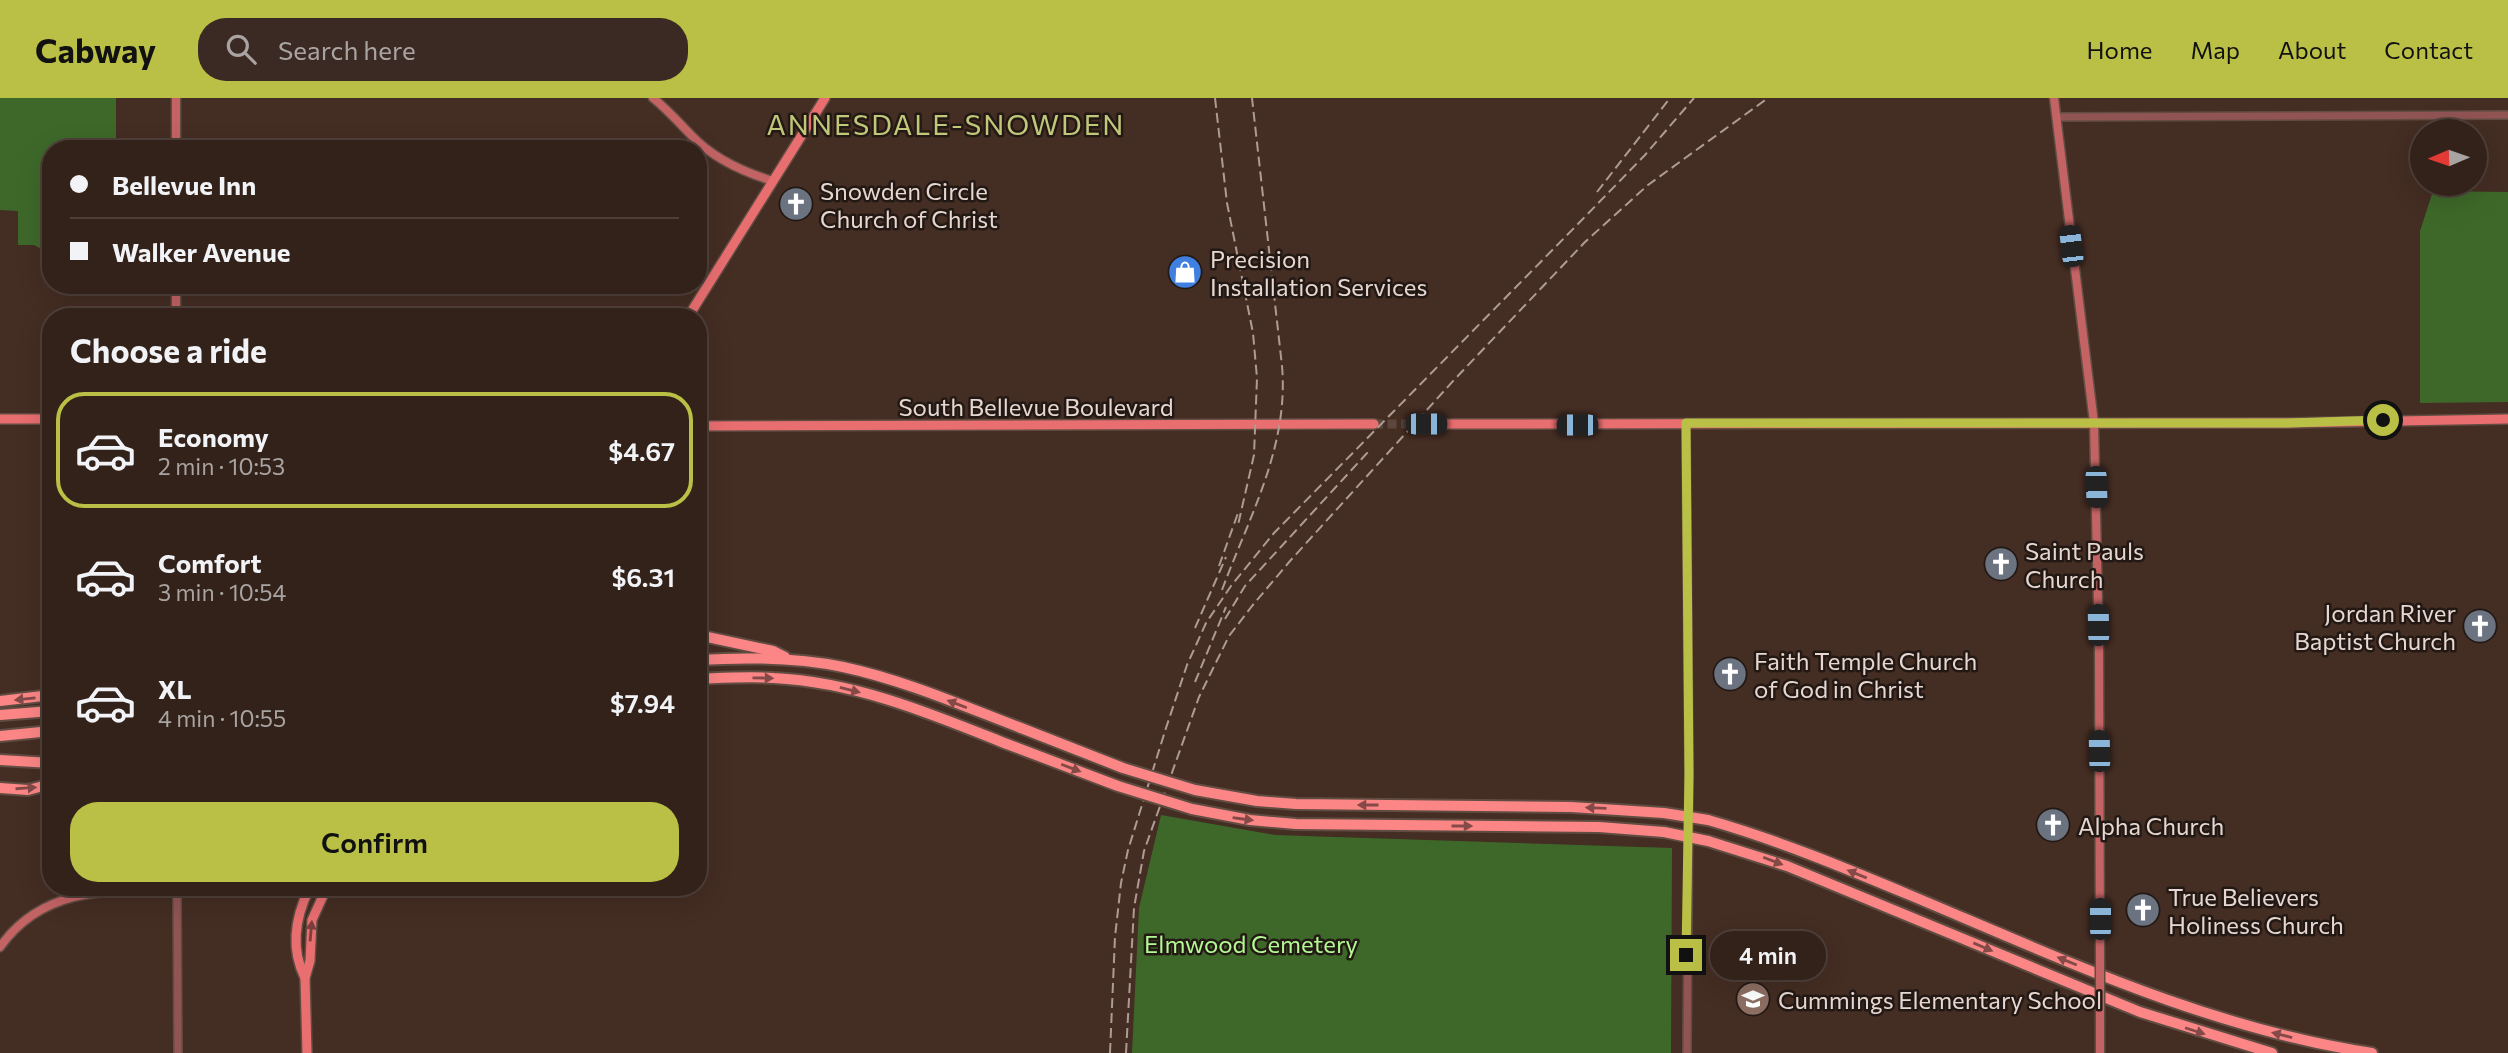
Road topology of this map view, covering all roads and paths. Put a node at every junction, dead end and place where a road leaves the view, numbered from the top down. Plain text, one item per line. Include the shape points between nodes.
1 (176, 98) edge
2 (653, 98) edge
3 (2054, 98) edge
4 (823, 100) edge
5 (2508, 116) edge
6 (2057, 117) junction
7 (176, 140) edge
8 (697, 140) edge
9 (707, 148) edge
10 (773, 181) junction
11 (707, 287) edge
12 (0, 419) edge
13 (42, 419) edge
14 (2508, 419) edge
15 (1686, 423) junction
16 (2094, 423) junction
17 (1374, 424) tunnel mouth
18 (1426, 424) tunnel mouth
19 (707, 426) edge
20 (707, 637) edge
21 (707, 659) edge
22 (791, 660) junction
23 (707, 679) edge
24 (42, 696) edge
25 (0, 701) edge
26 (42, 712) edge
27 (0, 715) edge
28 (42, 732) edge
29 (0, 736) edge
30 (0, 760) edge
31 (42, 762) edge
32 (42, 786) edge
33 (0, 788) edge
34 (75, 896) edge
35 (177, 896) edge
36 (306, 896) edge
37 (323, 896) edge
38 (0, 947) edge
39 (305, 978) junction
40 (178, 1053) edge
41 (307, 1053) edge
42 (1686, 1053) edge
43 (2100, 1053) edge
44 (2272, 1053) edge
45 (2372, 1053) edge

1 - 7 main road
2 - 8 main road
3 - 6 main road
4 - 10 main road
5 - 6 street
6 - 16 main road
9 - 10 main road via 748,174
10 - 11 main road
12 - 13 main road
14 - 16 main road
15 - 16 main road
15 - 18 main road
15 - 42 street
16 - 43 main road, bridge
17 - 19 main road, South Bellevue Boulevard
20 - 22 highway via 773,651
21 - 22 highway
45 -> 22 highway, bridge via 2289,1037 2174,1004 1787,845 1708,820 1581,807 1257,801 1195,790 1123,768 873,674
23 -> 44 highway, bridge via 774,678 874,696 1118,786 1192,809 1250,820 1599,827 1708,841 1777,862 2140,1012
24 -> 25 highway
26 - 27 highway
28 - 29 highway
30 - 31 highway
33 -> 32 highway
34 - 38 main road via 27,919
35 - 40 street
36 - 39 main road via 296,932 297,961
39 -> 37 main road via 312,920
39 - 41 main road

